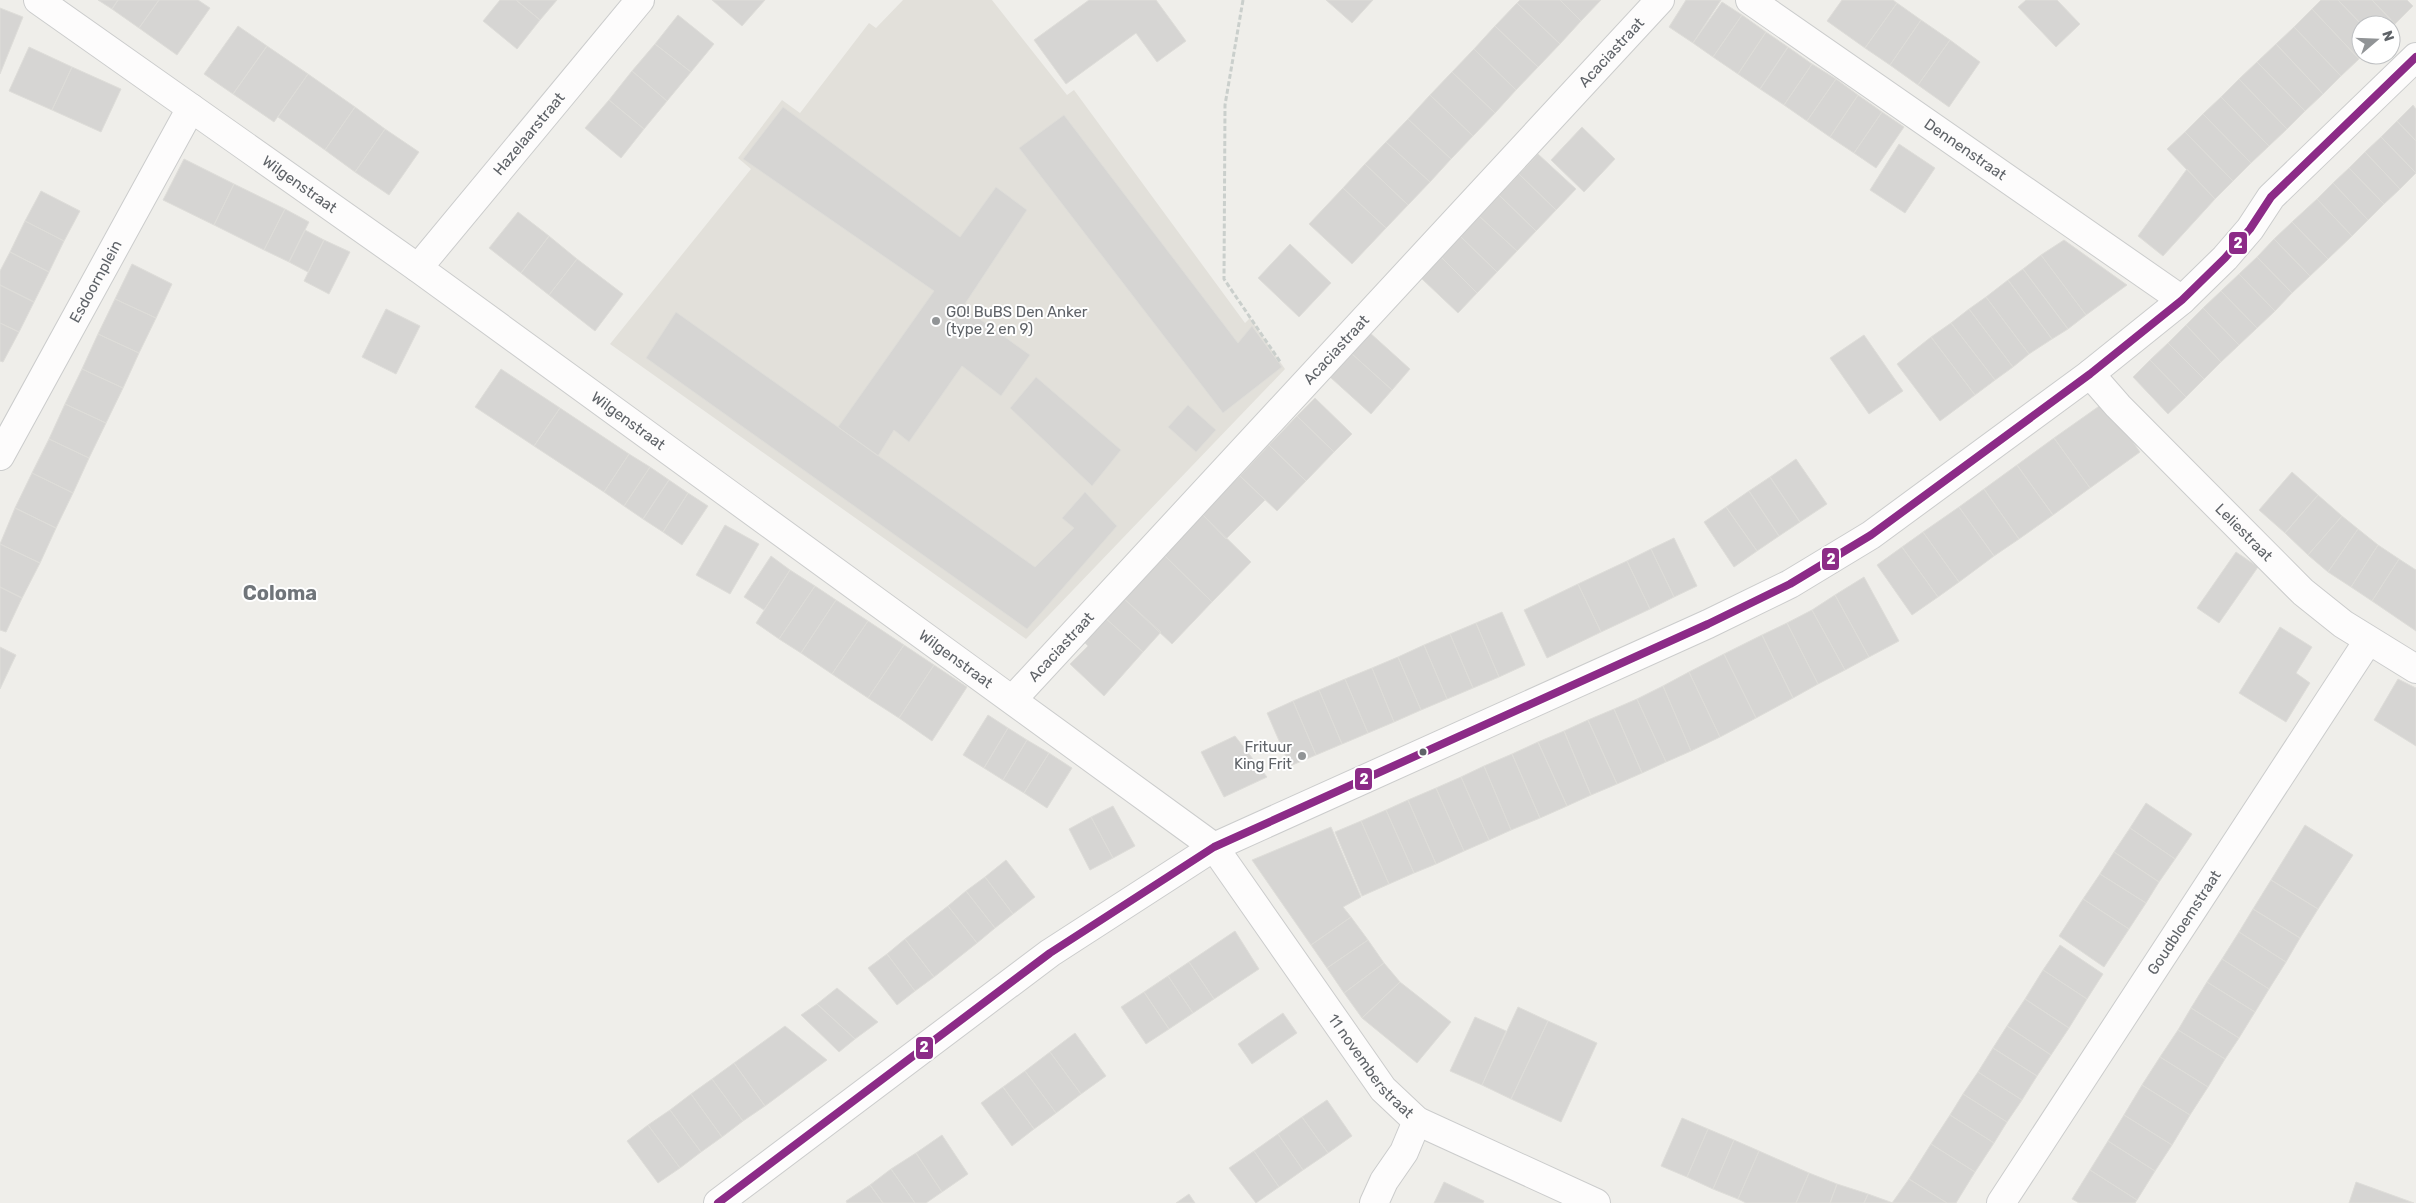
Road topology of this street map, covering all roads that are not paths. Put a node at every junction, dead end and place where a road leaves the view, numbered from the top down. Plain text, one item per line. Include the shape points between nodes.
1 (38, 0) edge
2 (640, 0) edge
3 (1660, 0) edge
4 (1750, 0) edge
5 (2416, 57) edge
6 (192, 108) junction
7 (418, 268) junction
8 (2182, 300) junction
9 (2090, 374) junction
10 (0, 456) edge
11 (2368, 641) junction
12 (2416, 669) edge
13 (1013, 699) junction
14 (1214, 847) junction
15 (1417, 1121) junction
16 (1379, 1192) edge
17 (718, 1203) edge
18 (1353, 1203) edge
19 (1596, 1203) edge
20 (2001, 1203) edge

1 - 6 street, Wilgenstraat
2 - 7 street, Hazelaarstraat
3 - 13 street, Acaciastraat
4 - 8 street, Dennenstraat
5 - 8 street via 2272,198 2225,258
6 - 7 street, Wilgenstraat
6 - 10 street, Esdoornplein
7 - 13 street, Wilgenstraat
8 - 9 street
9 - 11 street, Leliestraat via 2303,592
9 - 14 street via 1871,535 1790,584
11 - 12 street, Leliestraat
11 - 20 street, Goudbloemstraat
13 - 14 street, Wilgenstraat
14 - 15 street, 11 novemberstraat via 1384,1089
14 - 17 street via 1050,953
15 - 16 street via 1404,1152
15 - 19 street, 11 novemberstraat
16 - 18 street

